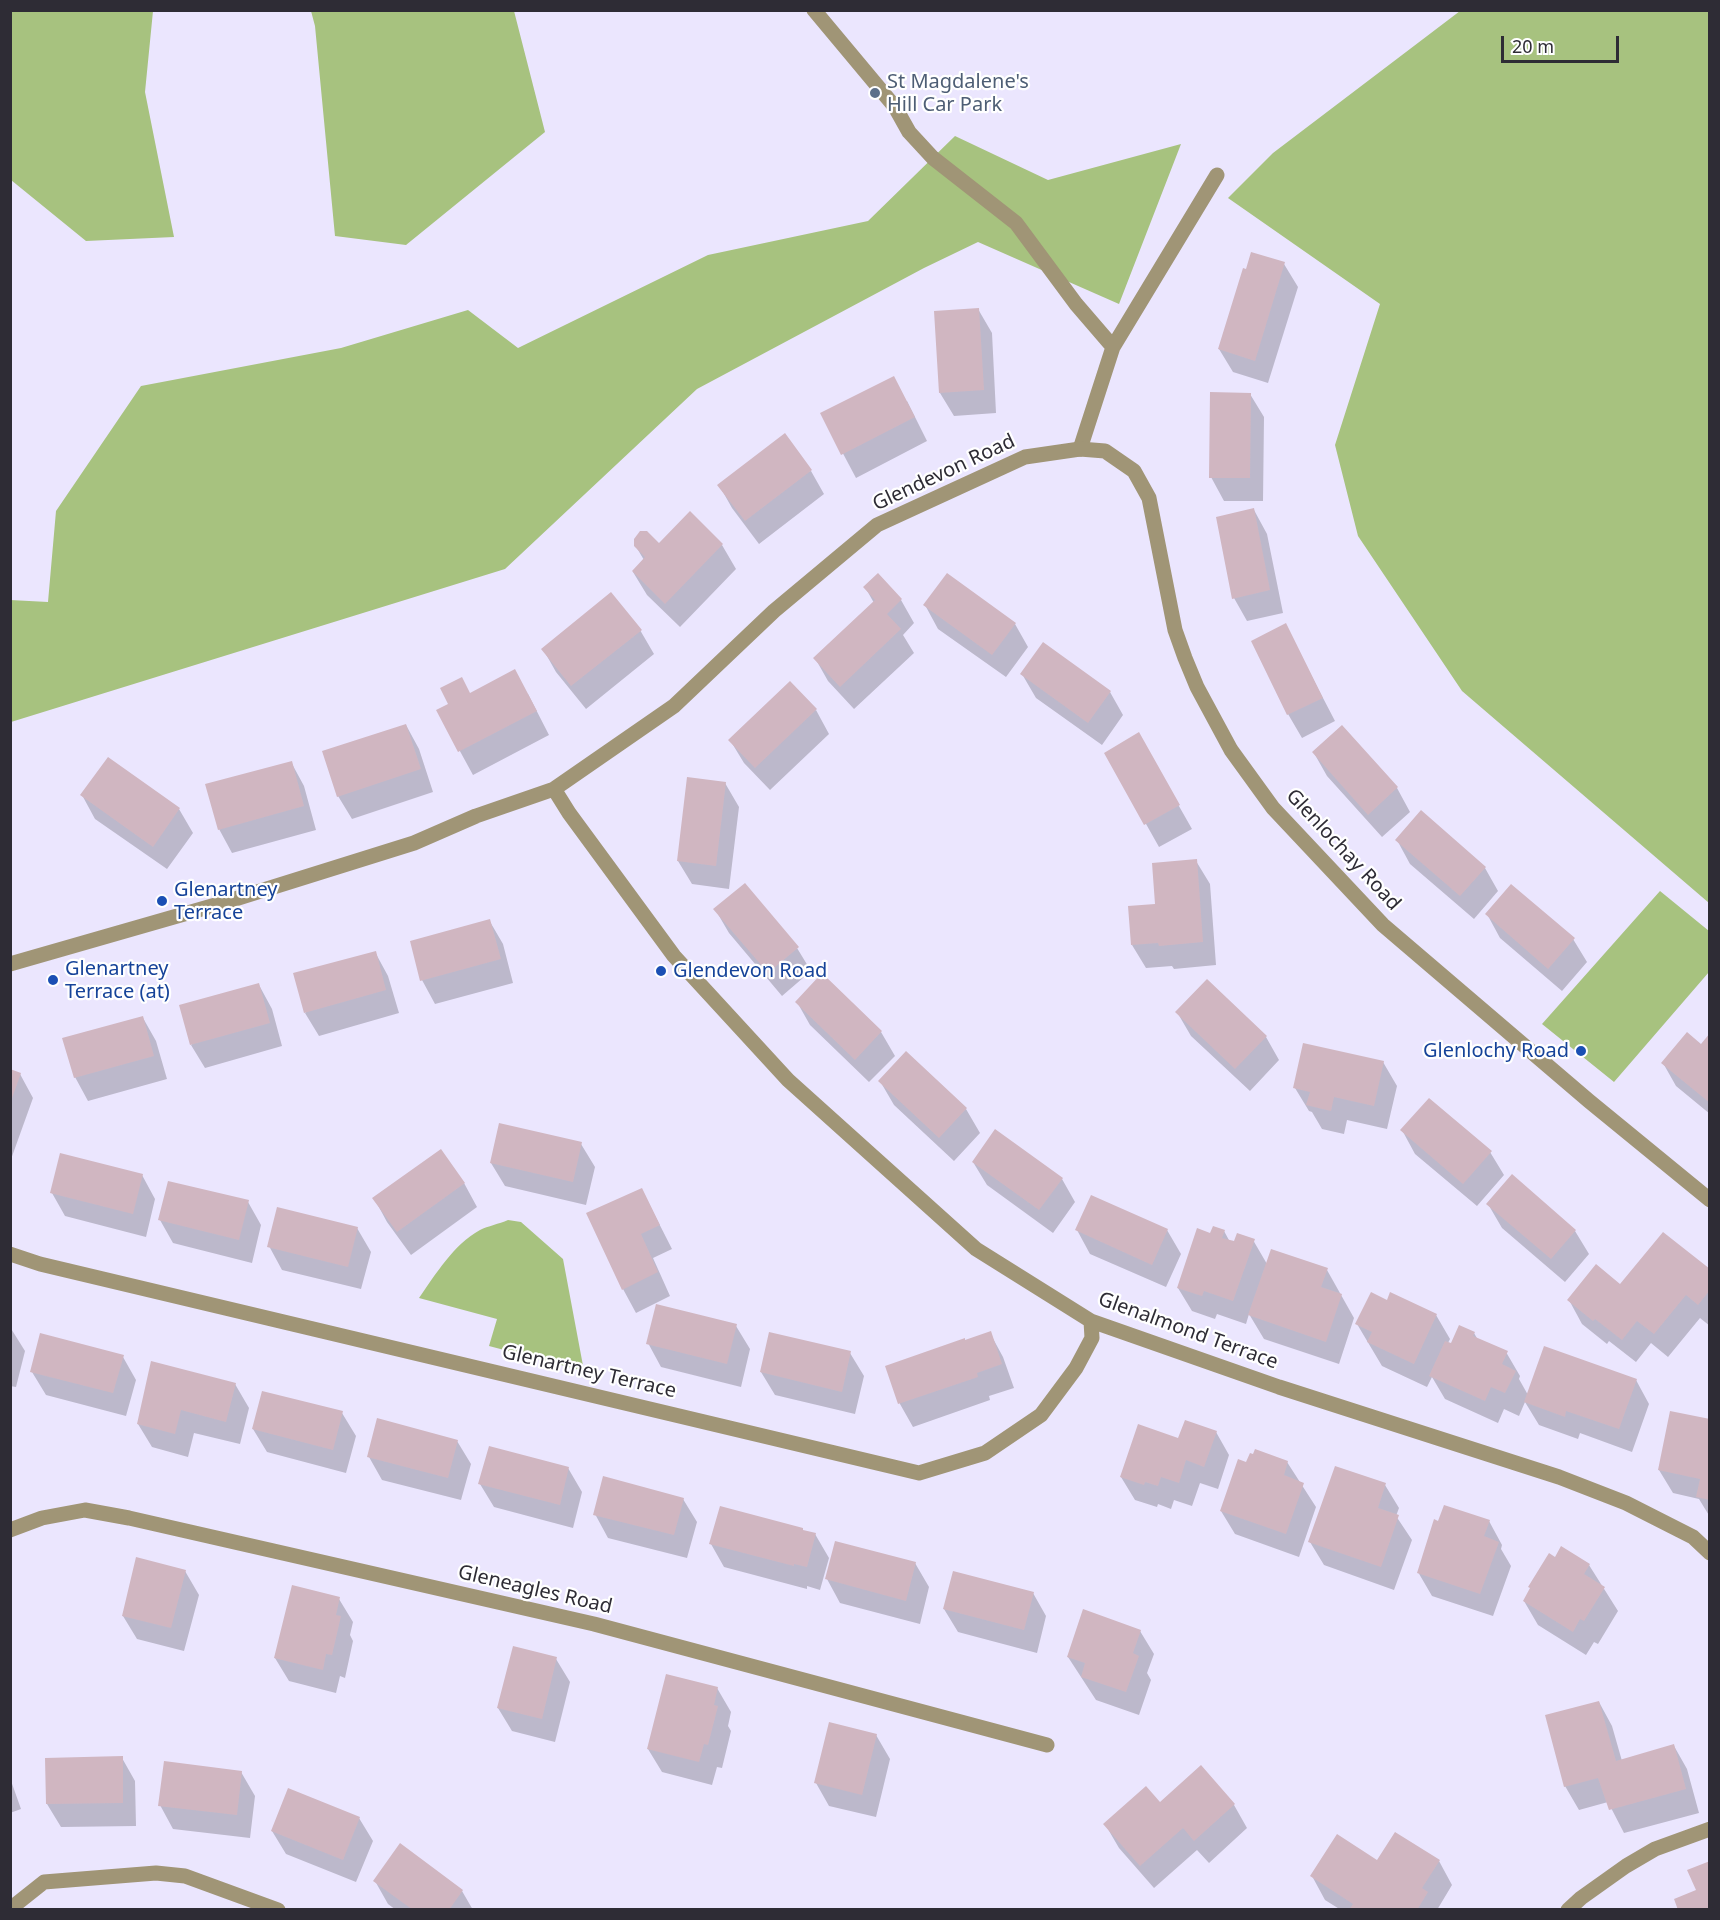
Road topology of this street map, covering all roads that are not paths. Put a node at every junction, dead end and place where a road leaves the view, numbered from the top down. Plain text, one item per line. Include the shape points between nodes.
1 (814, 10) edge
2 (1217, 175) dead end
3 (1113, 347) junction
4 (1080, 449) junction
5 (554, 789) junction
6 (10, 964) edge
7 (1710, 1200) edge
8 (10, 1254) edge
9 (1091, 1321) junction
10 (10, 1530) edge
11 (1710, 1553) edge
12 (1047, 1745) dead end
13 (1710, 1829) edge
14 (10, 1909) edge
15 (278, 1910) edge
16 (1568, 1910) edge

1 - 3 street via 895,107 909,132 933,158 1016,223
2 - 3 street
3 - 4 street
4 - 5 street, Glendevon Road via 1025,457 877,525 774,611 674,706
4 - 7 street, Glenlochay Road via 1105,452 1134,471 1142,484 1149,498 1174,630 1185,658 1230,750 1273,808 1383,925
5 - 6 street, Glendevon Road via 414,843
5 - 9 street, Glenalmond Terrace via 674,956 788,1080 976,1249
8 - 9 street, Glenartney Terrace via 919,1473 985,1453 1041,1415 1076,1368 1092,1338
9 - 11 street, Glenalmond Terrace via 1279,1387 1559,1477 1626,1503 1693,1537
10 - 12 street, Gleneagles Road via 42,1518 85,1510 129,1518 594,1624
13 - 16 street via 1655,1849
14 - 15 street via 44,1882 156,1873 185,1876

